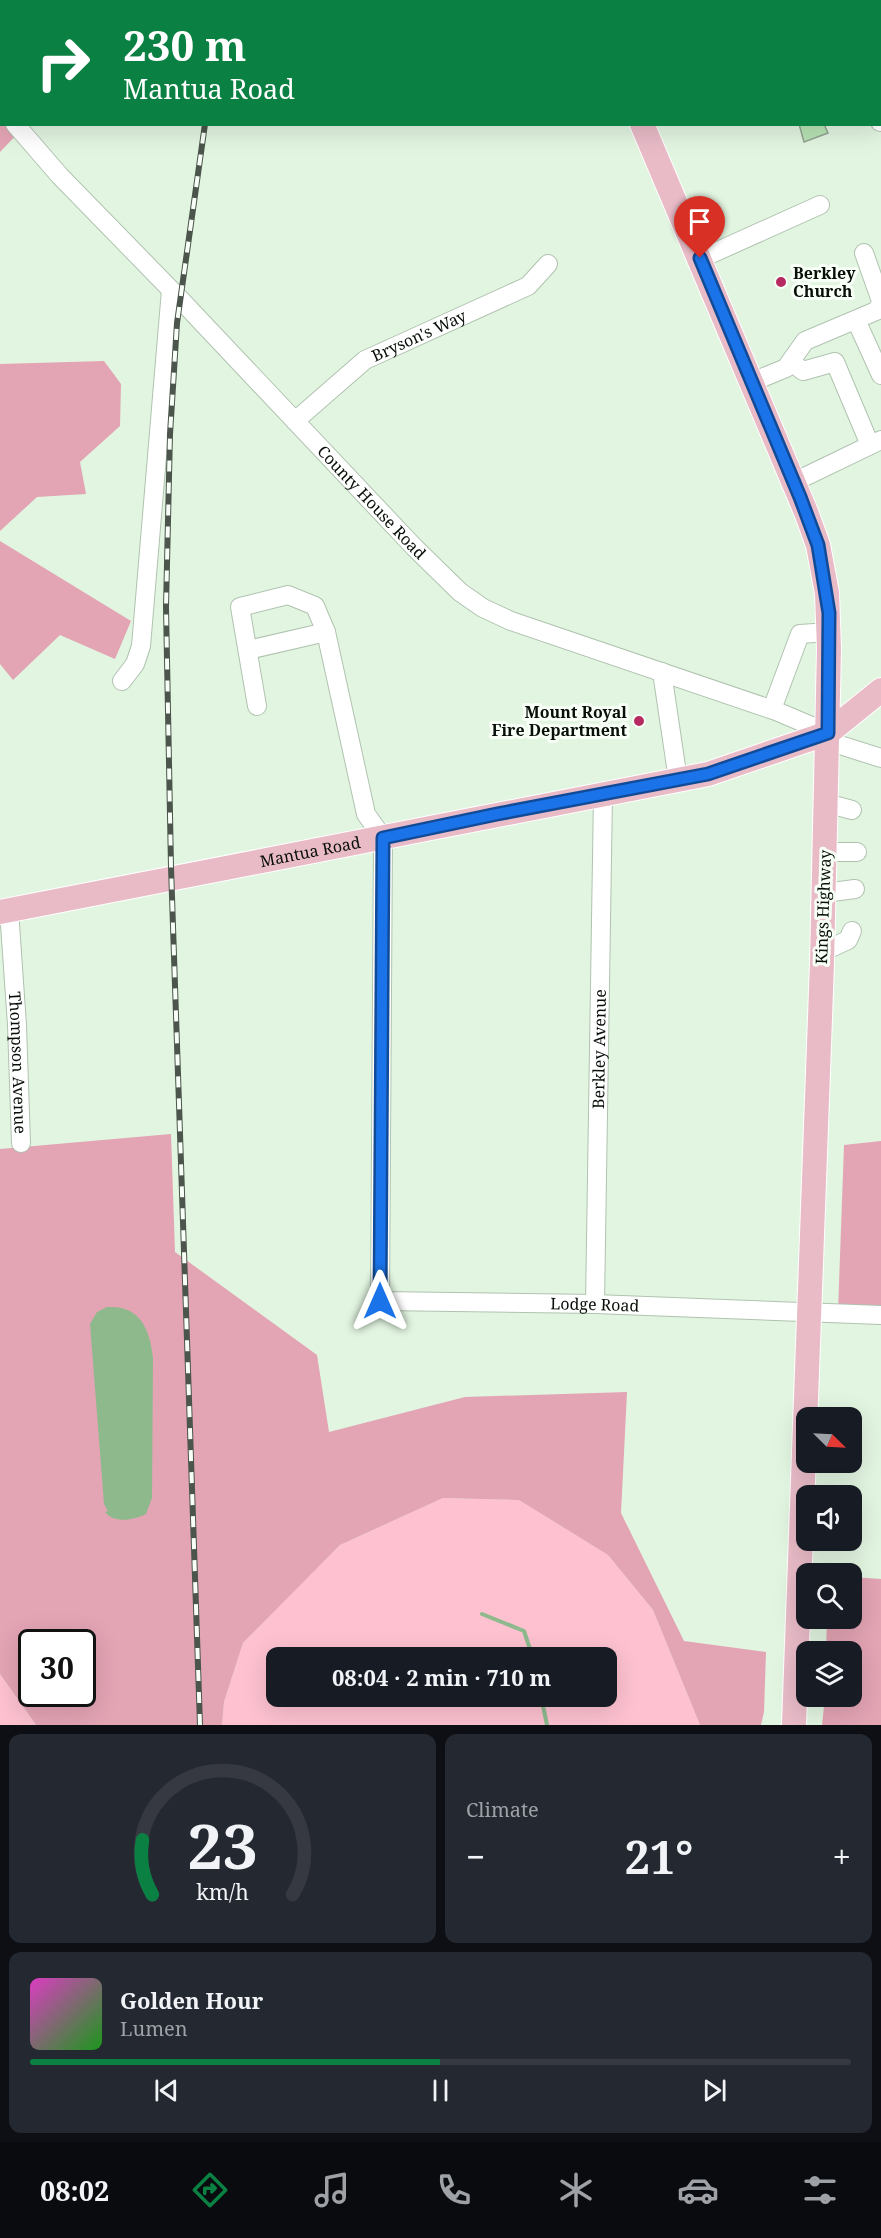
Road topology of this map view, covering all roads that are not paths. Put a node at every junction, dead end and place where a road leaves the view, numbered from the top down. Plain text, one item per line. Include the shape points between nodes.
1 (17, 126) edge
2 (643, 126) edge
3 (820, 205) dead end
4 (864, 253) dead end
5 (700, 258) junction
6 (548, 264) dead end
7 (171, 290) junction
8 (881, 302) edge
9 (856, 320) junction
10 (823, 334) junction
11 (791, 362) junction
12 (835, 362) junction
13 (881, 375) edge
14 (752, 382) junction
15 (295, 421) junction
16 (875, 442) edge
17 (794, 482) junction
18 (326, 632) junction
19 (829, 632) junction
20 (248, 650) junction
21 (662, 672) junction
22 (122, 681) dead end
23 (881, 690) edge
24 (257, 706) dead end
25 (772, 709) junction
26 (828, 733) junction
27 (881, 758) edge
28 (678, 780) junction
29 (603, 794) junction
30 (826, 803) junction
31 (852, 810) dead end
32 (383, 838) junction
33 (825, 852) junction
34 (857, 852) dead end
35 (855, 889) dead end
36 (824, 892) junction
37 (4, 911) edge
38 (852, 932) dead end
39 (822, 952) junction
40 (21, 1143) dead end
41 (595, 1304) junction
42 (810, 1312) junction
43 (881, 1315) edge
44 (795, 1725) edge

1 - 7 street, County House Road
2 - 5 main road, Kings Highway
3 - 5 street
4 - 8 street
5 - 14 main road, Kings Highway
6 - 15 street, Bryson's Way via 528,286 365,360
7 - 15 street, County House Road
7 - 22 street via 141,646 135,664
8 - 9 street via 876,311
9 - 10 street
9 - 13 street
10 - 11 street via 805,341
10 - 12 street
11 - 12 street via 803,371
11 - 14 street via 786,368
12 - 16 street
14 - 17 main road, Kings Highway
15 - 21 street, County House Road via 468,598 511,621
16 - 17 street
17 - 19 main road, Kings Highway via 818,545
18 - 20 street
18 - 20 street via 315,606 288,596 240,607
18 - 32 street via 366,814
19 - 25 street via 800,634
19 - 26 main road, Kings Highway
20 - 24 street
21 - 25 street, County House Road
21 - 28 street
23 - 26 main road
25 - 26 street, County House Road
26 - 27 street, County House Road via 840,745
26 - 28 main road, Mantua Road via 708,774
26 - 30 main road, Kings Highway
28 - 29 main road, Mantua Road
29 - 32 main road, Mantua Road
29 - 41 street, Berkley Avenue
30 - 31 street
30 - 33 main road, Kings Highway
32 - 37 main road, Mantua Road
32 - 41 street, Lodge Road via 380,1301
33 - 34 street
33 - 36 main road, Kings Highway
35 - 36 street
36 - 39 main road, Kings Highway
37 - 40 street, Thompson Avenue via 17,1025
38 - 39 street via 848,940
39 - 42 main road, Kings Highway
41 - 42 street, Lodge Road
42 - 43 street, Lodge Road
42 - 44 main road, Kings Highway

